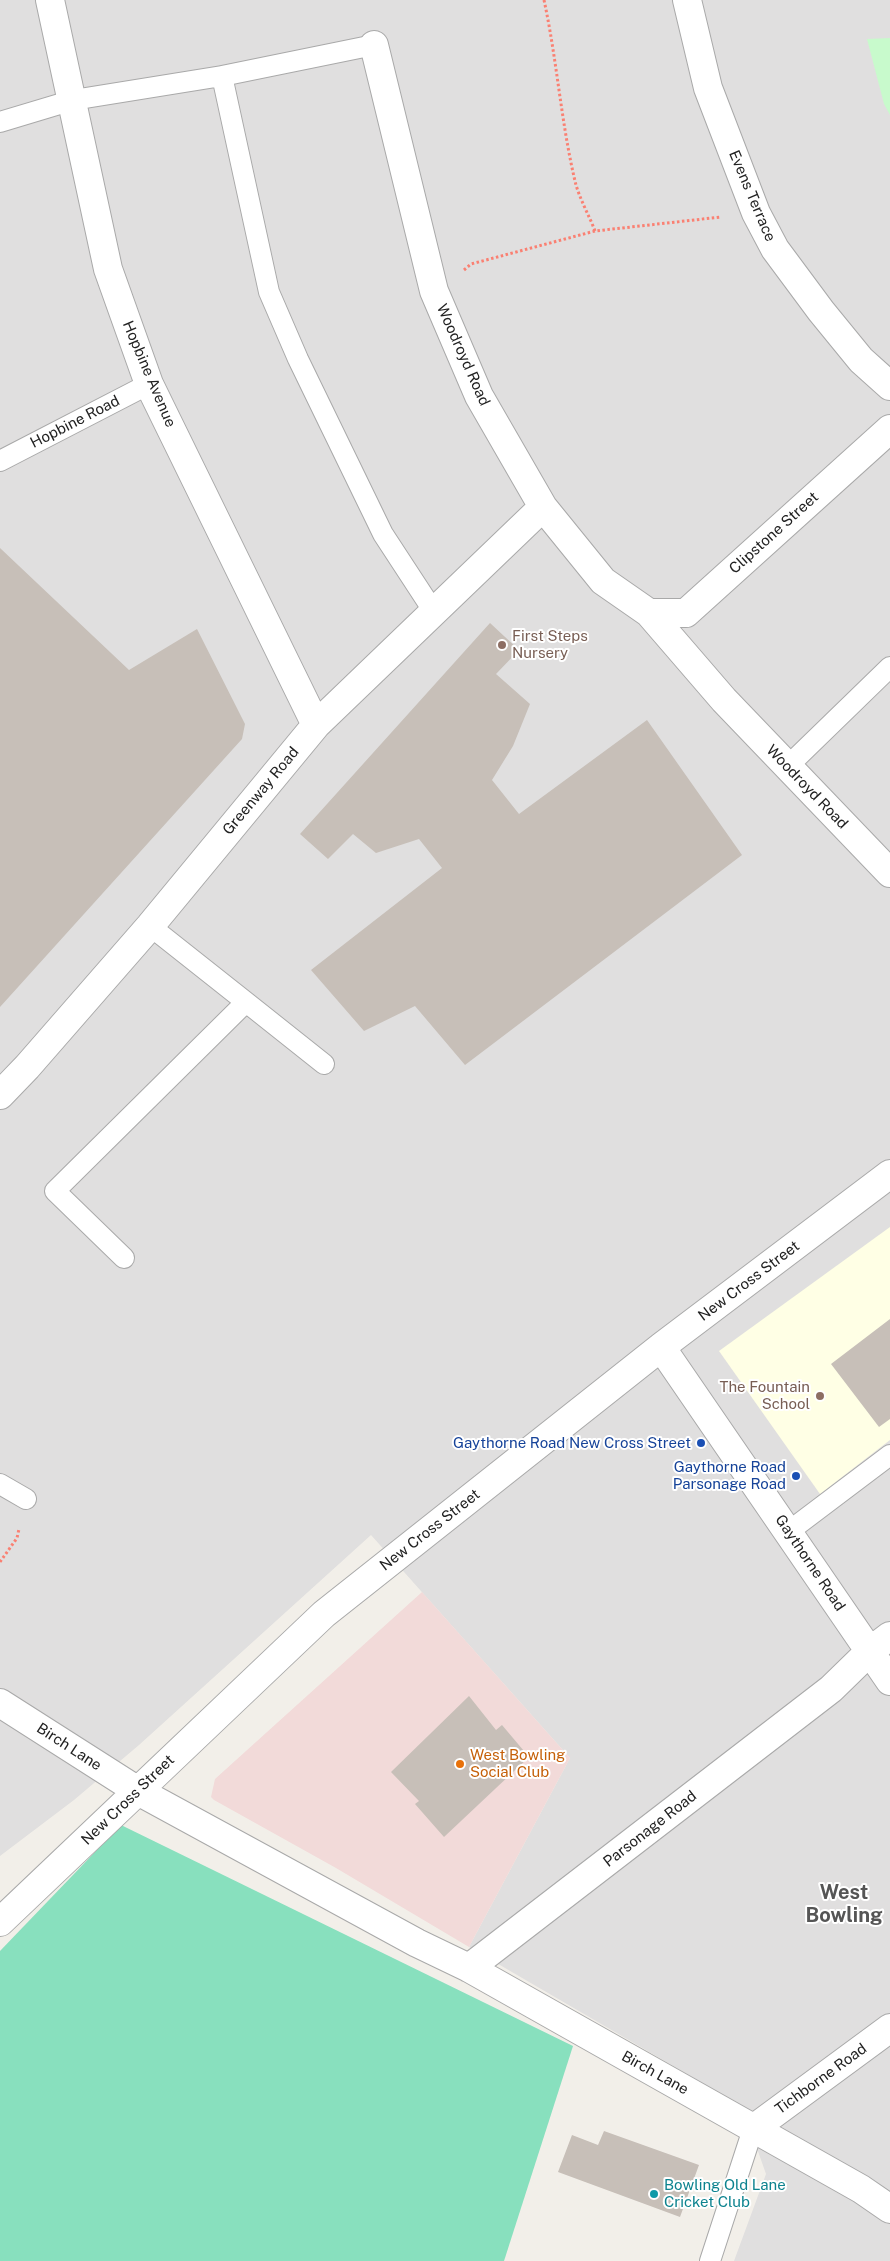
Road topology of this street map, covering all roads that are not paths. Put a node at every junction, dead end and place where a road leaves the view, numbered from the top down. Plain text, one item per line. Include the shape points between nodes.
1 (50, 0) edge
2 (687, 0) edge
3 (374, 45) joint
4 (222, 76) junction
5 (73, 100) junction
6 (0, 122) edge
7 (150, 384) junction
8 (890, 386) edge
9 (888, 437) edge
10 (0, 461) edge
11 (543, 507) junction
12 (434, 612) junction
13 (649, 613) junction
14 (890, 667) edge
15 (316, 725) junction
16 (787, 767) junction
17 (890, 872) edge
18 (150, 926) junction
19 (246, 1002) junction
20 (324, 1064) dead end
21 (0, 1095) edge
22 (890, 1174) edge
23 (124, 1258) dead end
24 (661, 1347) junction
25 (890, 1455) edge
26 (0, 1484) edge
27 (26, 1499) road end
28 (788, 1532) junction
29 (880, 1644) edge
30 (890, 1681) edge
31 (0, 1703) edge
32 (138, 1791) junction
33 (0, 1922) edge
34 (469, 1968) junction
35 (890, 2028) edge
36 (753, 2129) junction
37 (890, 2209) edge
38 (710, 2261) edge

1 - 5 street, Hopbine Avenue
2 - 8 street, Evens Terrace via 708,88 756,213 775,249 820,311 861,360
3 - 4 lane
3 - 11 street, Woodroyd Road via 434,291 478,396
4 - 5 lane
4 - 12 lane via 270,292 298,359 383,534
5 - 6 lane
5 - 7 street, Hopbine Avenue via 108,269
7 - 10 lane, Hopbine Road
7 - 15 street, Hopbine Avenue
9 - 13 street, Clipstone Street via 686,613
11 - 12 street, Greenway Road
11 - 13 street, Woodroyd Road via 603,581
12 - 15 street, Greenway Road
13 - 16 street, Woodroyd Road
14 - 16 lane
15 - 18 street, Greenway Road
16 - 17 street, Woodroyd Road
18 - 19 lane
18 - 21 street, Greenway Road
19 - 20 lane
19 - 23 lane via 55,1191
22 - 24 street, New Cross Street
24 - 28 street, Gaythorne Road
24 - 32 street, New Cross Street via 324,1614
25 - 28 lane
26 - 27 lane
28 - 29 street, Gaythorne Road
29 - 30 street, Gaythorne Road
29 - 34 street, Parsonage Road via 831,1689
31 - 32 street, Birch Lane
32 - 33 street, New Cross Street
32 - 34 street, Birch Lane
34 - 36 street, Birch Lane
35 - 36 street, Tichborne Road
36 - 37 street, Birch Lane via 861,2189
36 - 38 lane

